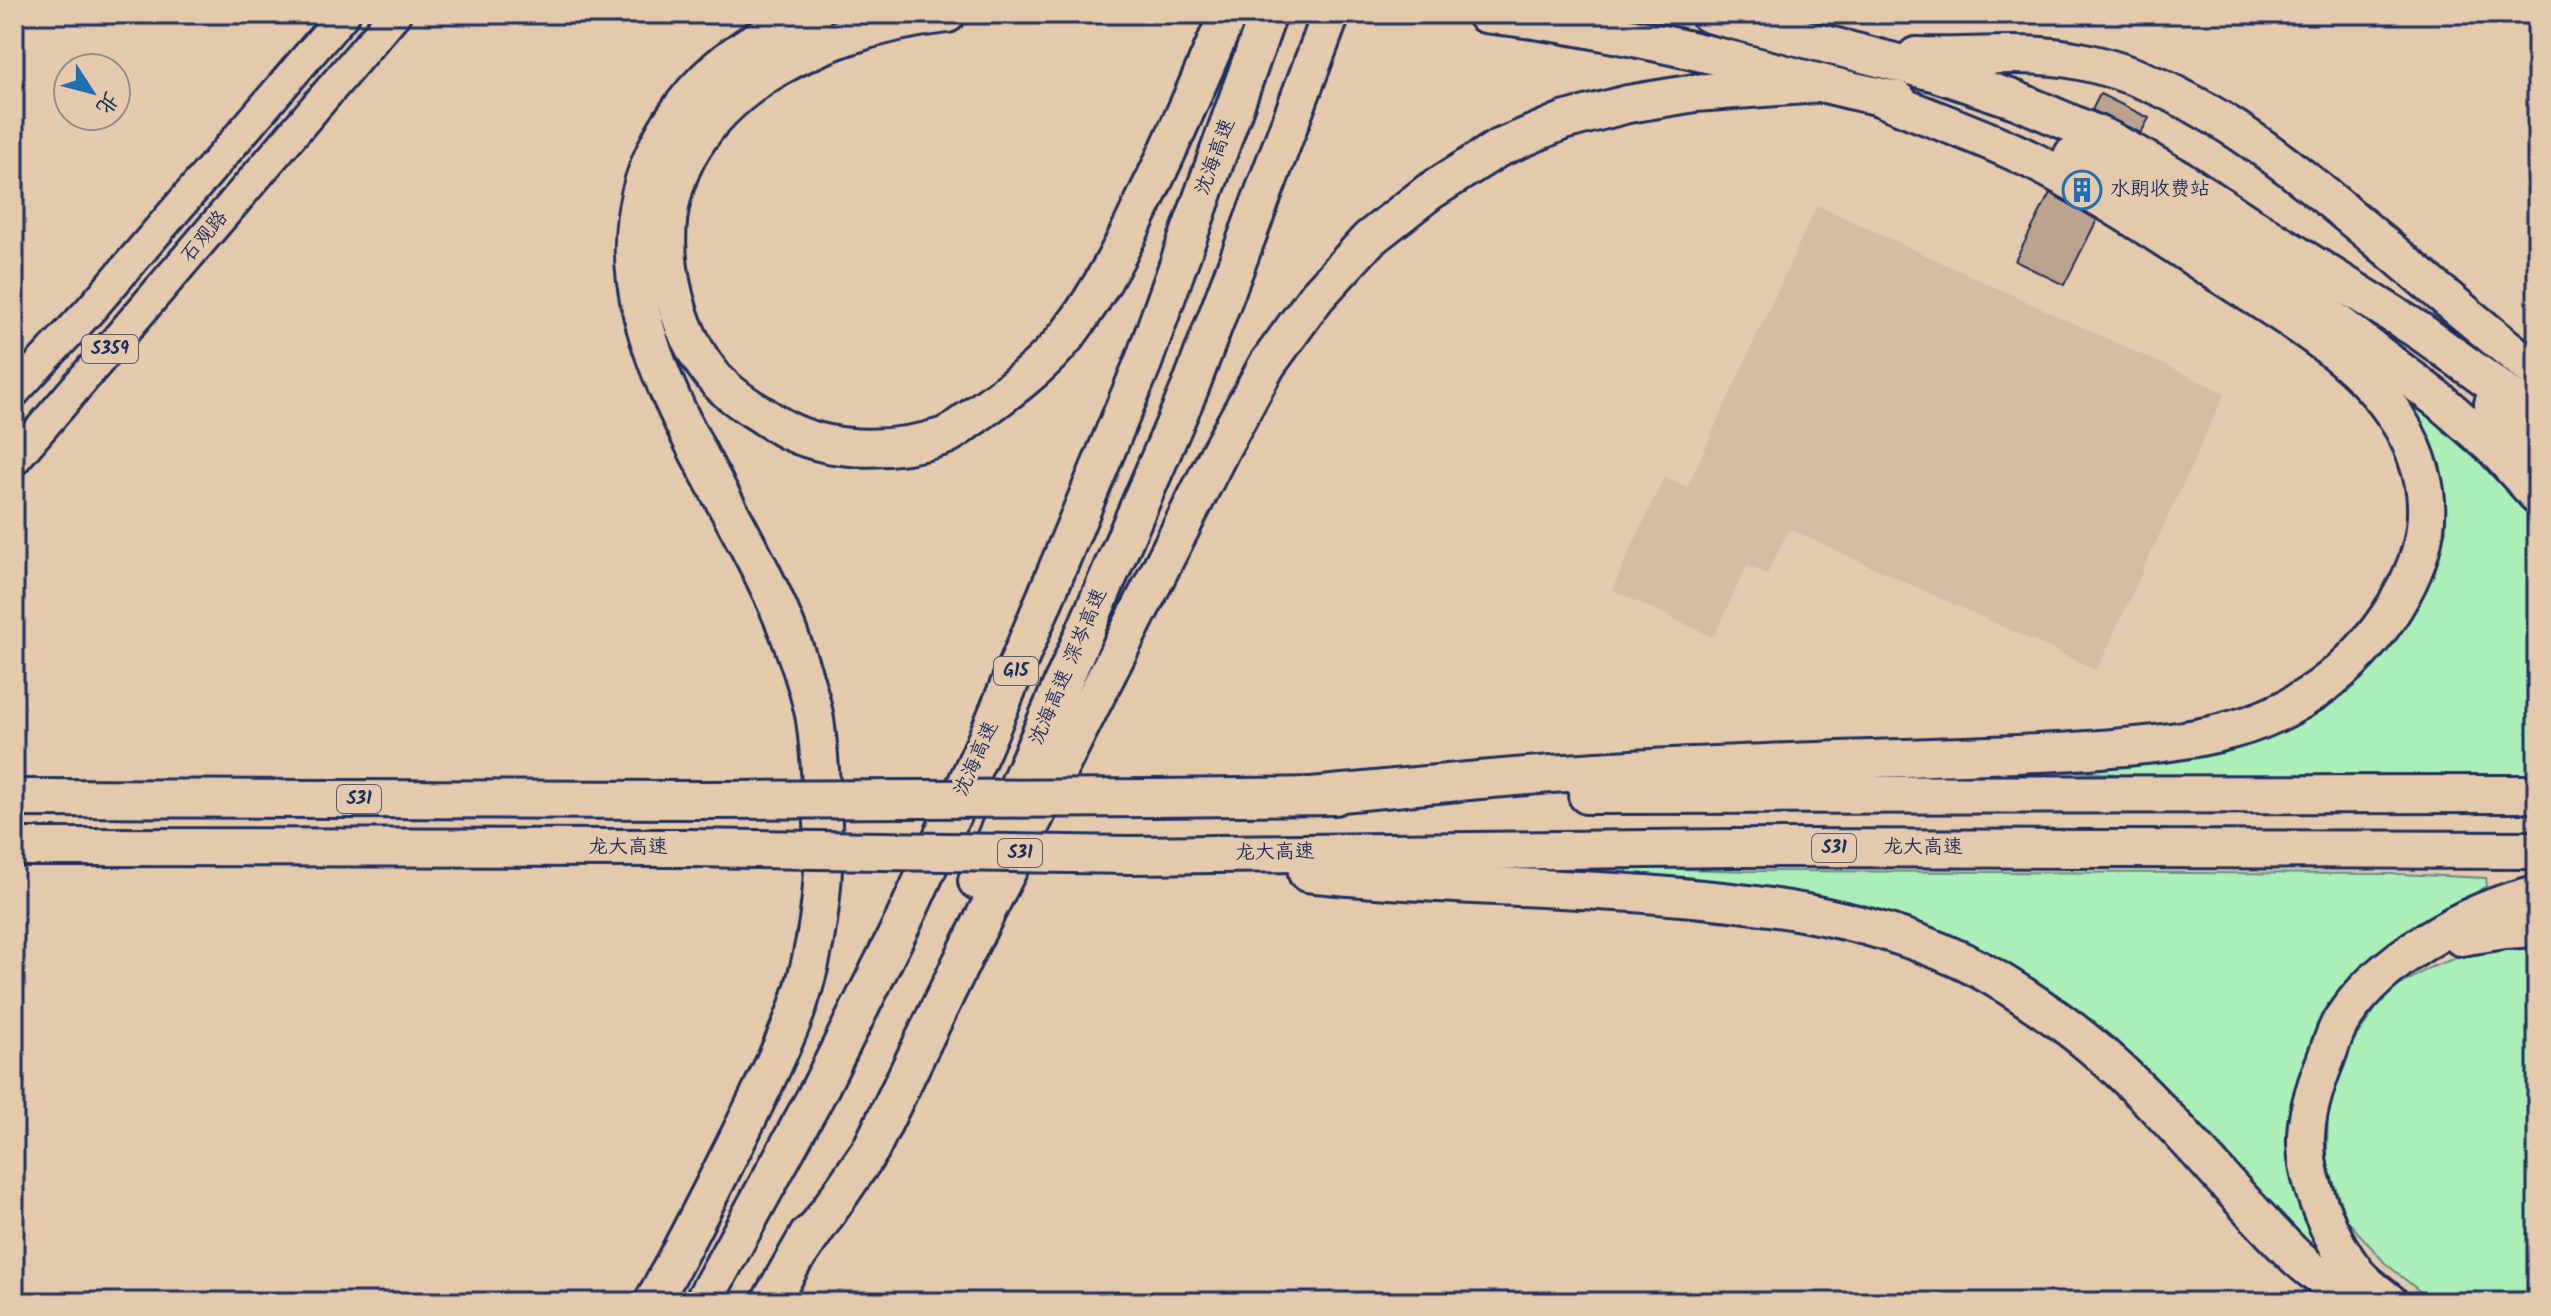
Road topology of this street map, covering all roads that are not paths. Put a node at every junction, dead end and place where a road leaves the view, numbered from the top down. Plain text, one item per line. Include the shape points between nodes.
1 (344, 14) edge
2 (395, 14) edge
3 (813, 14) edge
4 (947, 14) edge
5 (1228, 14) edge
6 (1268, 14) edge
7 (1331, 14) edge
8 (1709, 14) edge
9 (1772, 14) edge
10 (1495, 15) edge
11 (1821, 43) junction
12 (1869, 55) junction
13 (1818, 84) junction
14 (1877, 96) junction
15 (2421, 332) junction
16 (2537, 372) edge
17 (14, 392) edge
18 (2537, 416) edge
19 (2537, 448) edge
20 (14, 460) edge
21 (2537, 495) edge
22 (2537, 794) edge
23 (1311, 796) junction
24 (14, 798) edge
25 (14, 847) edge
26 (2537, 850) edge
27 (1130, 855) junction
28 (2537, 894) edge
29 (2537, 928) edge
30 (2420, 944) junction
31 (799, 1254) junction
32 (653, 1302) edge
33 (703, 1302) edge
34 (770, 1302) edge
35 (2353, 1302) edge
36 (2389, 1302) edge

1 - 17 main road, 石观路 / S359
2 - 20 main road, 石观路 / S359
3 - 32 highway via 779,26 725,59 660,139 636,207 636,285 650,346 793,644 814,715 823,826 818,923 798,1007 761,1092
4 - 5 highway via 850,35 796,55 758,78 721,110 693,147 671,191 665,241 672,292 687,336 710,373 741,403 793,433 833,445 883,447 945,436 1016,386 1068,334 1102,280 1172,143
6 - 33 highway, 沈海高速 / G15 via 1143,363 990,731 818,1092
7 - 31 highway, 沈海高速 深岑高速 / G15 via 1190,388 971,893
8 - 11 highway
9 - 11 highway
10 - 13 highway via 1614,34
11 - 12 highway
12 - 15 highway via 2016,100 2108,139
12 - 16 highway via 2033,53 2133,76 2228,126 2286,164
13 - 14 highway
13 - 31 highway via 1695,93 1563,121 1497,149 1429,192 1369,239 1317,296 1267,365 1219,453 871,1149
14 - 21 highway via 1998,124 2127,183 2247,254 2440,401
14 - 23 highway via 2082,186 2294,323 2371,384 2415,451 2427,500 2415,572 2376,633 2341,671 2287,709 2236,729 2182,740 2045,753 1570,772
15 - 18 highway
15 - 19 highway
22 - 23 highway, S31
23 - 24 highway, S31, bridge
25 - 27 highway, 龙大高速 / S31, bridge
26 - 27 highway, 龙大高速 / S31 via 1734,848
27 - 35 highway via 1335,876 1747,903 1837,918 1906,938 1958,959 2062,1023 2145,1096 2295,1256
28 - 30 highway via 2514,899
29 - 30 highway
30 - 36 highway via 2372,982 2340,1023 2315,1085 2306,1143 2312,1183 2336,1242 2358,1276
31 - 34 highway, 沈海高速 深岑高速 / G15

